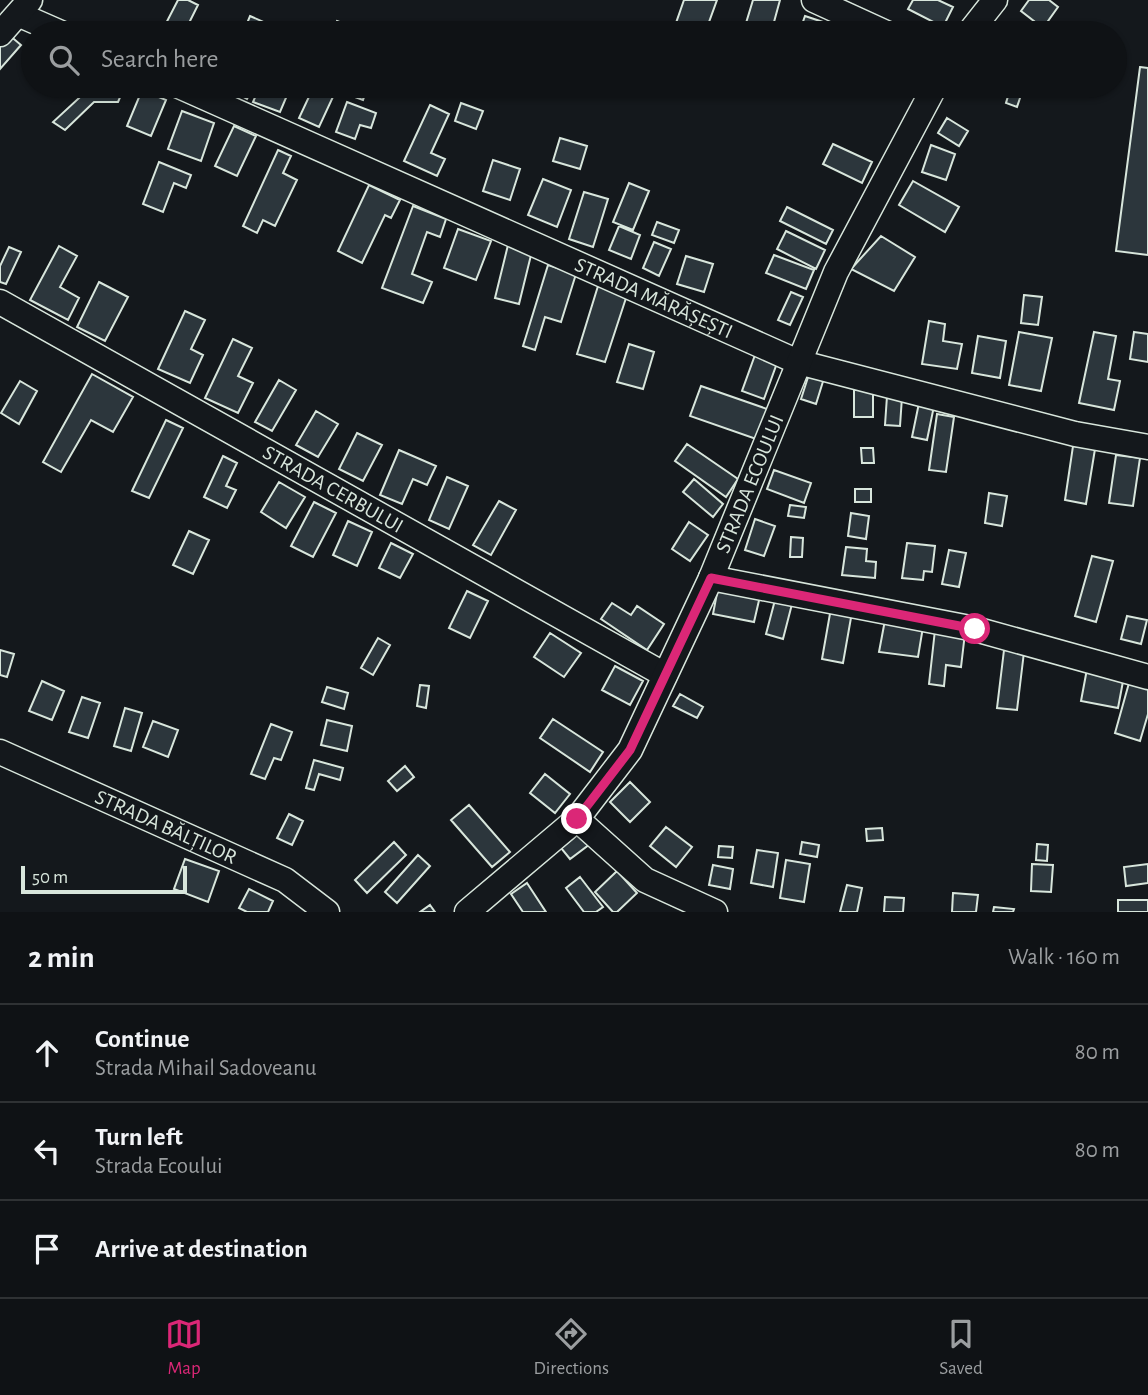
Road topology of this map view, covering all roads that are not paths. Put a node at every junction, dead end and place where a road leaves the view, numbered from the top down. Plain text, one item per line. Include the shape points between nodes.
1 (814, 0) edge
2 (995, 0) edge
3 (25, 7) edge
4 (44, 21) edge
5 (860, 21) edge
6 (978, 21) edge
7 (0, 34) edge
8 (206, 98) edge
9 (929, 98) edge
10 (0, 302) edge
11 (798, 362) junction
12 (1148, 447) edge
13 (711, 578) junction
14 (665, 675) junction
15 (1148, 677) edge
16 (0, 752) edge
17 (577, 819) junction
18 (327, 912) edge
19 (467, 912) edge
20 (715, 912) edge

1 - 5 street
2 - 6 street
3 - 4 street
3 - 7 street
8 - 11 street, STRADA MĂRĂȘEȘTI
9 - 11 street, STRADA ECOULUI via 836,272
10 - 14 street, STRADA CERBULUI
11 - 12 street, STRADA MĂRĂȘEȘTI via 1075,434
11 - 13 street, STRADA ECOULUI
13 - 14 street, STRADA ECOULUI
13 - 15 street via 975,629
14 - 17 street, STRADA ECOULUI via 630,750
16 - 18 street, STRADA BĂLȚILOR via 285,880
17 - 19 street, STRADA ECOULUI
17 - 20 street via 645,880

